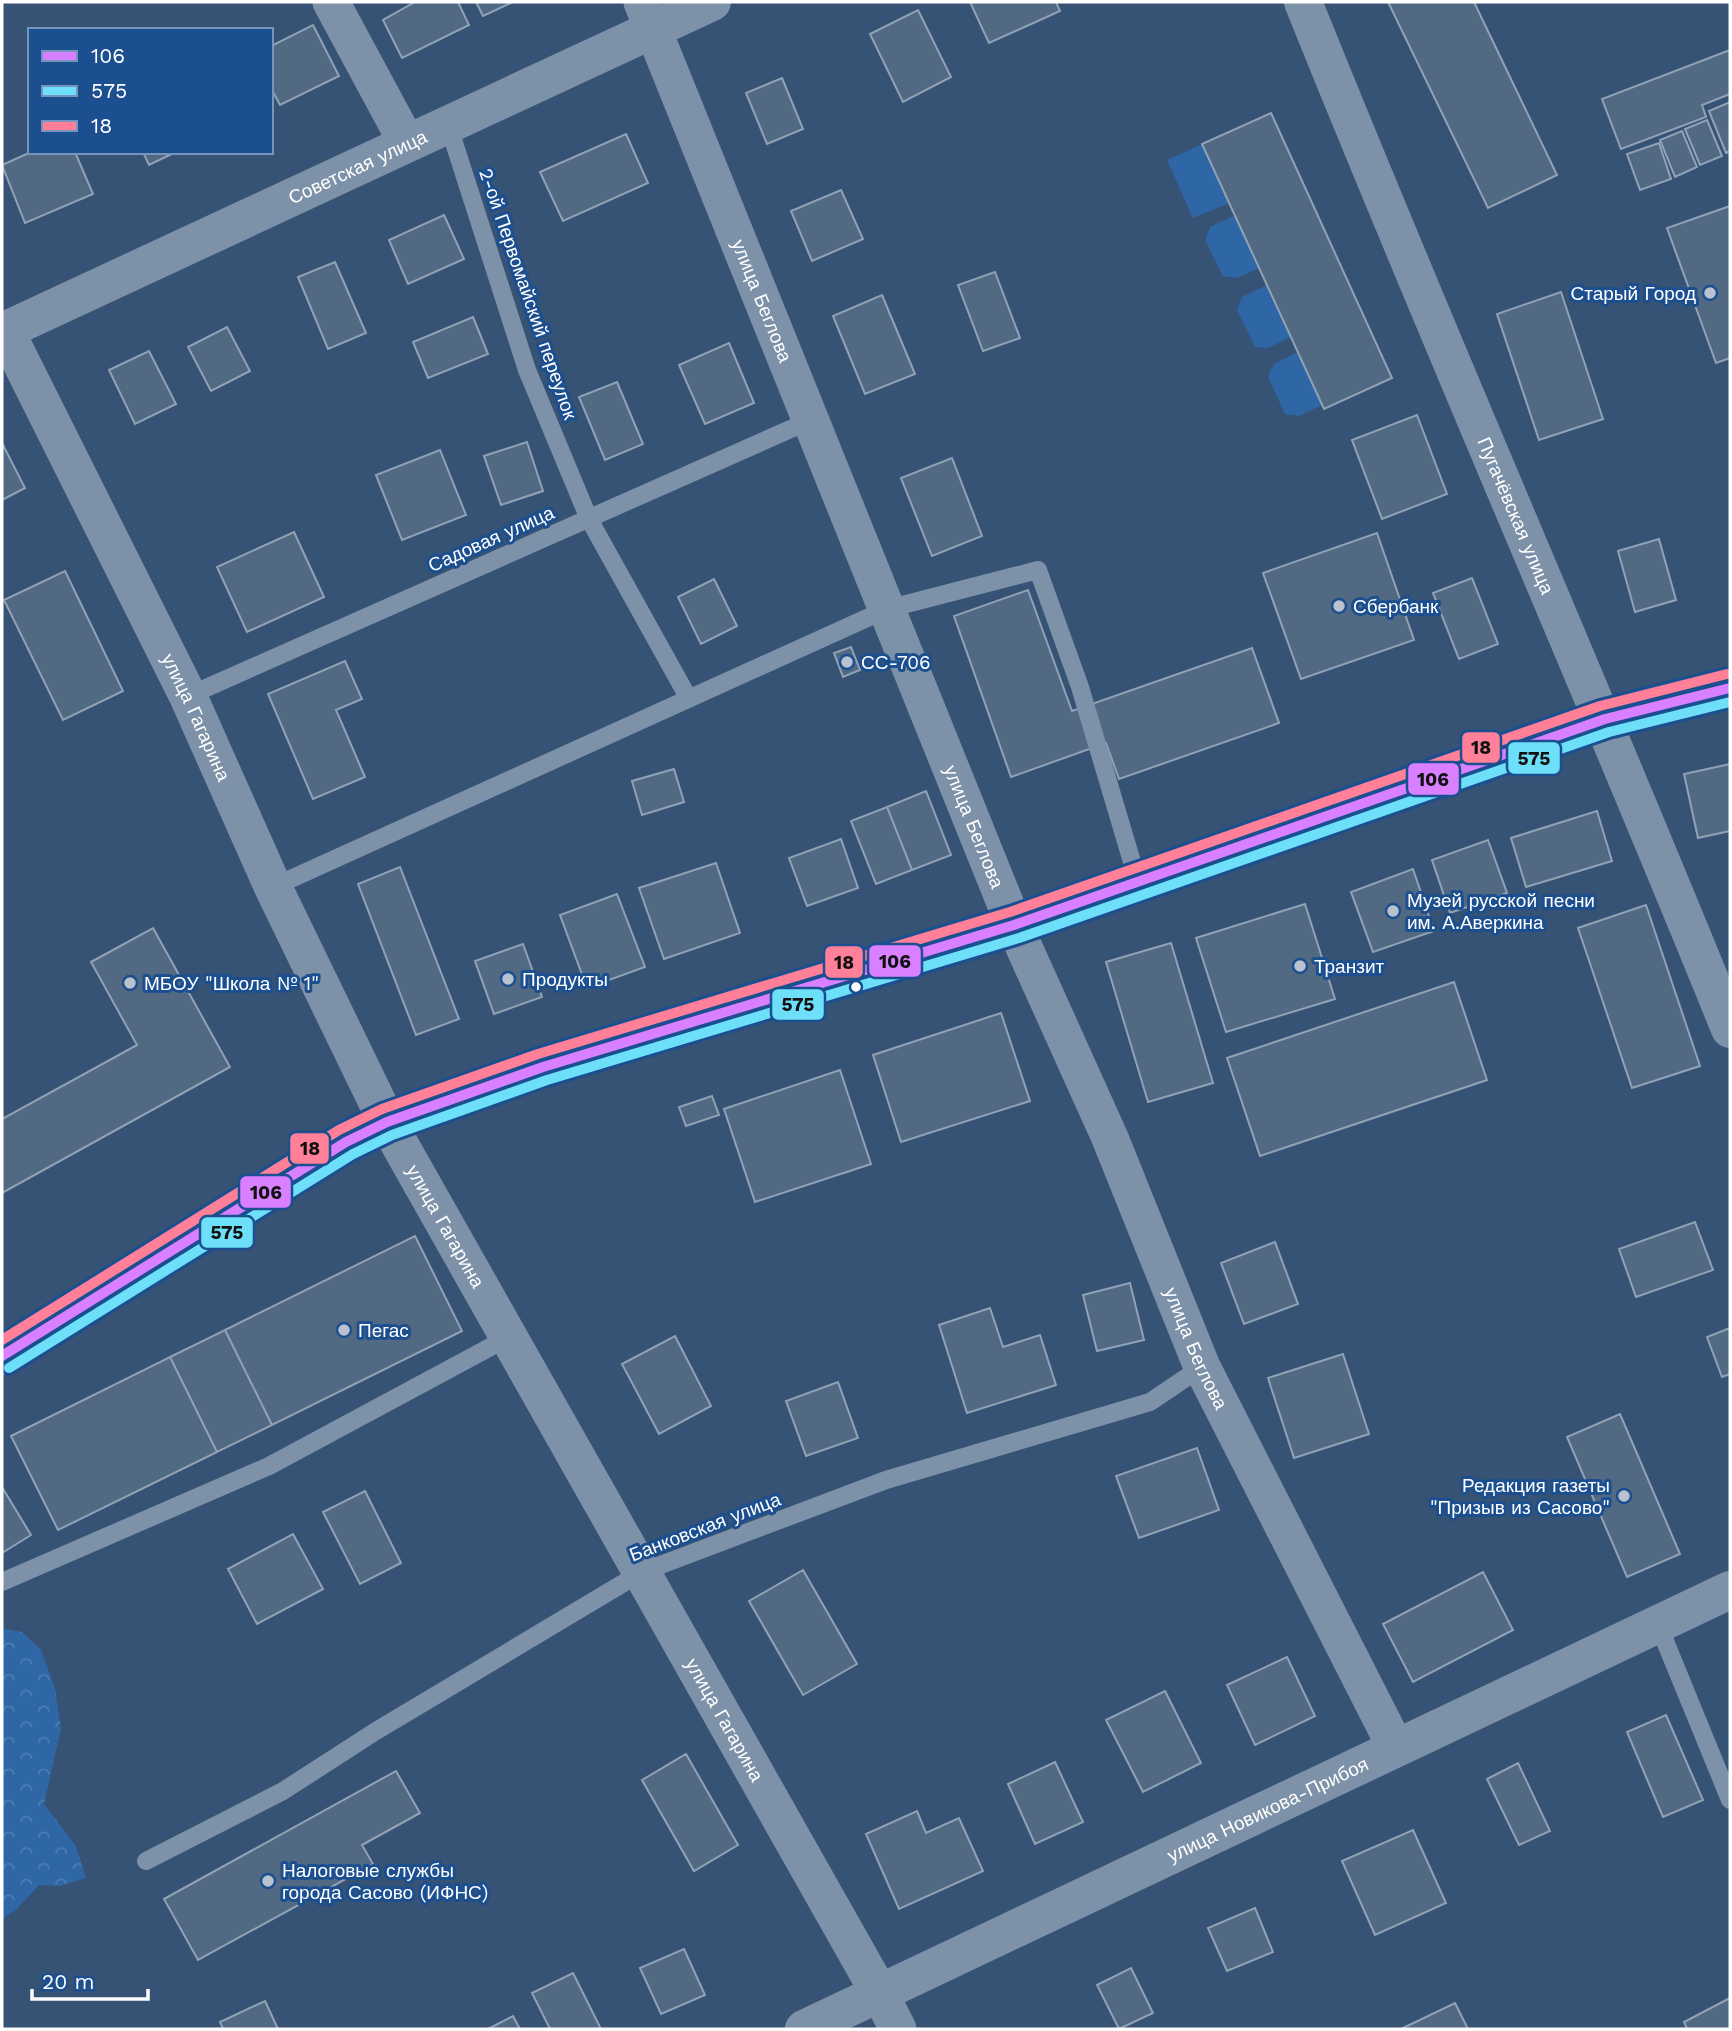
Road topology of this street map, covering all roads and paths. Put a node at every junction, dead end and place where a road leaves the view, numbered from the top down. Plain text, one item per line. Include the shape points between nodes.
1 (331, 2) edge
2 (712, 2) edge
3 (1303, 2) edge
4 (648, 15) edge
5 (448, 124) junction
6 (407, 143) junction
7 (3, 329) edge
8 (811, 420) junction
9 (589, 519) junction
10 (887, 609) junction
11 (1730, 688) edge
12 (188, 696) junction
13 (689, 699) junction
14 (1605, 719) junction
15 (1138, 882) junction
16 (273, 887) junction
17 (1014, 925) junction
18 (1730, 1029) edge
19 (387, 1122) junction
20 (509, 1337) junction
21 (2, 1356) edge
22 (1202, 1367) junction
23 (642, 1572) junction
24 (2, 1582) edge
25 (1730, 1590) edge
26 (1658, 1624) junction
27 (1396, 1748) junction
28 (1730, 1800) edge
29 (146, 1861) dead end
30 (880, 1994) junction
31 (804, 2029) edge
32 (898, 2029) edge

1 - 6 street
2 - 4 street, Советская улица
3 - 14 street, Пугачёвская улица via 1419,292
4 - 5 street, Советская улица
4 - 8 street, улица Беглова
5 - 6 street, Советская улица
5 - 9 lane, 2-ой Первомайский переулок via 527,370
6 - 7 street, Советская улица
7 - 12 street, улица Гагарина
8 - 9 lane, Садовая улица
8 - 10 street, улица Беглова
9 - 12 lane, Садовая улица
9 - 13 lane, 2-ой Первомайский переулок
10 - 13 lane
10 - 15 lane via 1038,570 1080,687
10 - 17 street, улица Беглова
11 - 14 main road
12 - 16 street, улица Гагарина
13 - 16 lane
14 - 15 main road
14 - 18 street, Пугачёвская улица
15 - 17 main road
16 - 19 street, улица Гагарина
17 - 19 main road via 543,1067
17 - 22 street, улица Беглова via 1110,1138
19 - 20 street, улица Гагарина
19 - 21 main road via 346,1142
20 - 23 street, улица Гагарина
20 - 24 lane via 269,1466
22 - 23 lane, Банковская улица via 1150,1402 886,1480
22 - 27 street, улица Беглова
23 - 29 lane, Банковская улица via 283,1791
23 - 30 street, улица Гагарина
25 - 26 street, улица Новикова-Прибоя
26 - 27 street, улица Новикова-Прибоя
26 - 28 lane
27 - 30 street, улица Новикова-Прибоя
30 - 31 street, улица Новикова-Прибоя
30 - 32 street, улица Гагарина

